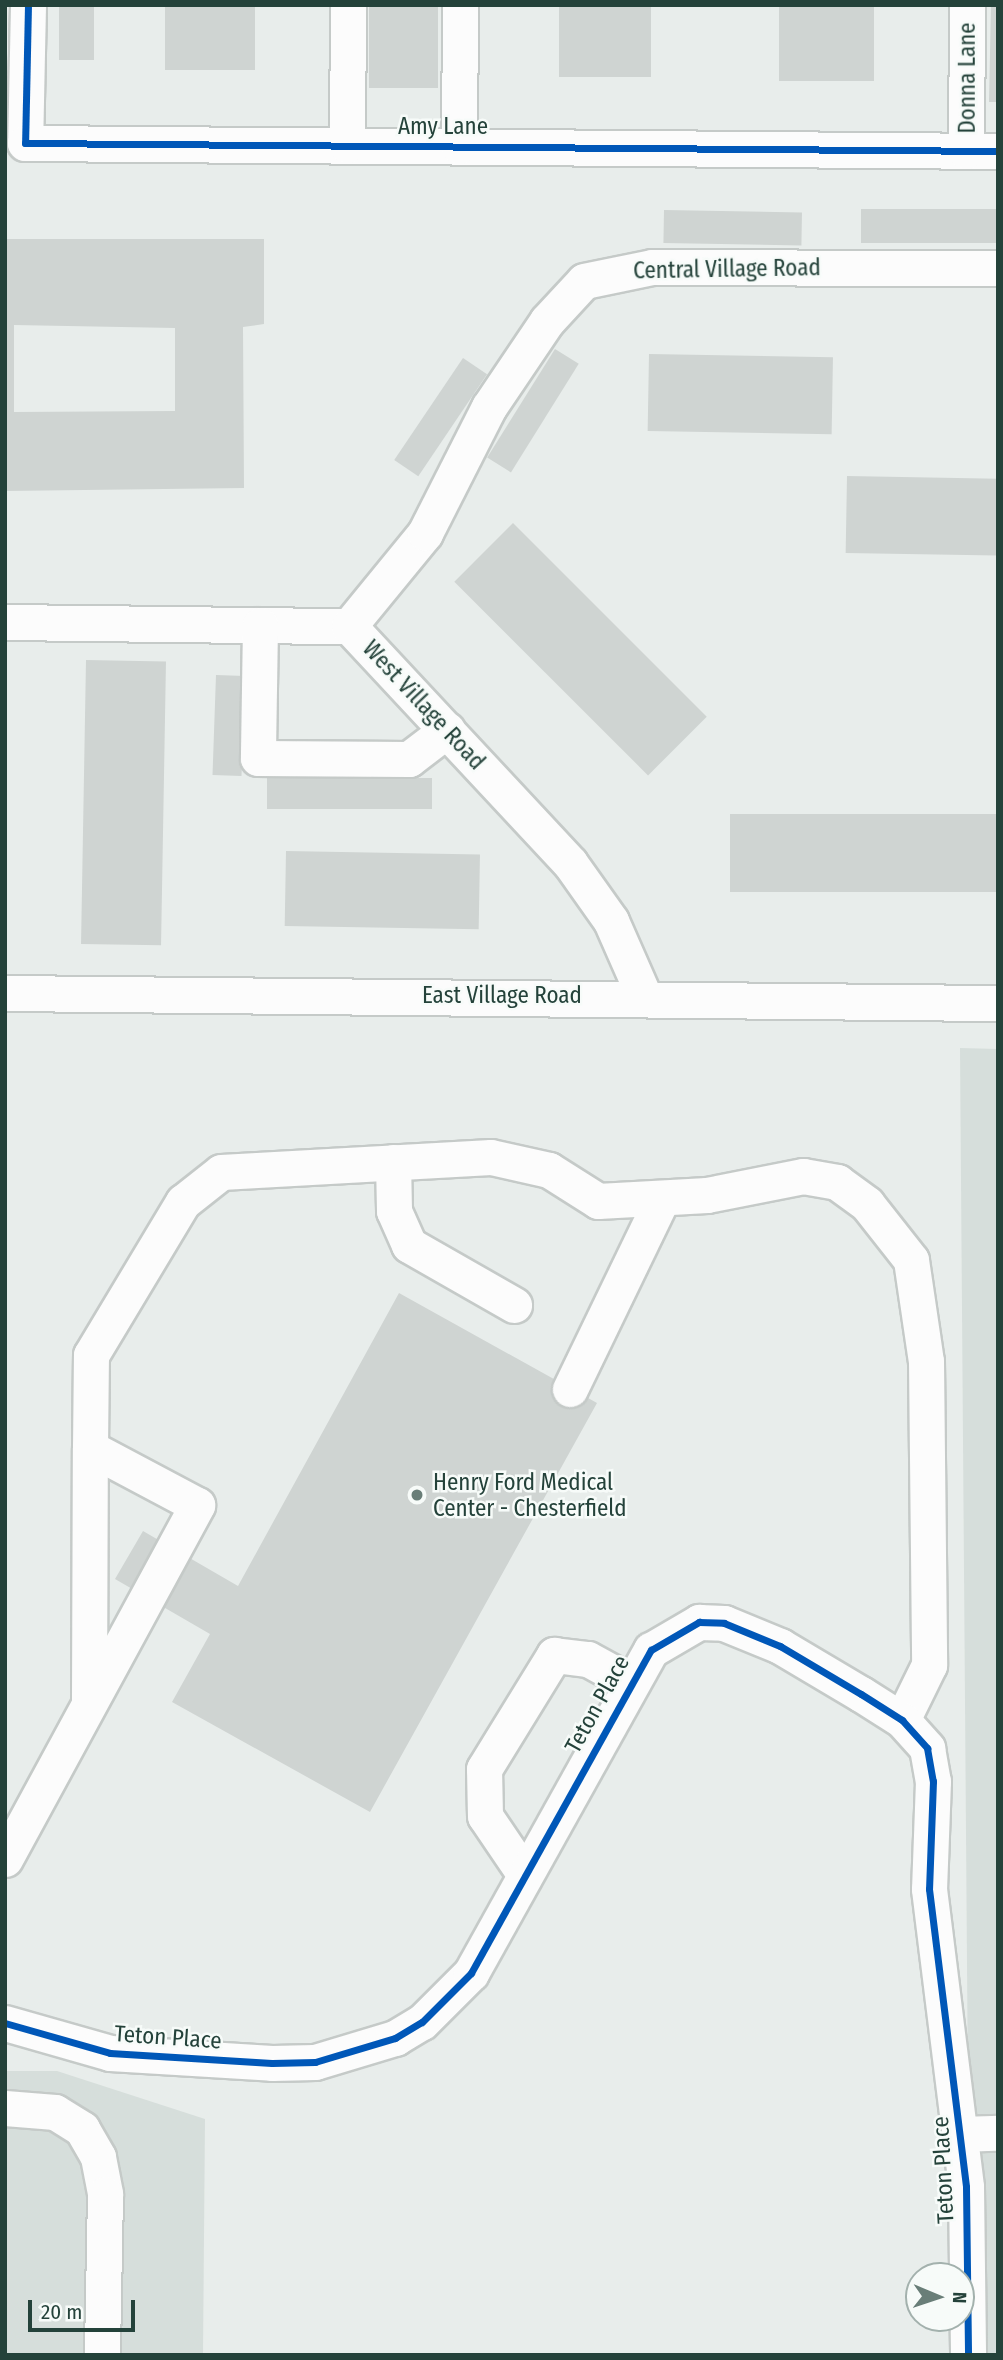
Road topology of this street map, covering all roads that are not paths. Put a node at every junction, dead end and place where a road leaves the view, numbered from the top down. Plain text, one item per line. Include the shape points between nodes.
1 (27, 5) edge
2 (348, 5) edge
3 (460, 5) edge
4 (967, 5) edge
5 (347, 145) junction
6 (459, 146) junction
7 (982, 151) edge
8 (998, 268) edge
9 (5, 622) edge
10 (260, 625) junction
11 (349, 626) junction
12 (447, 730) junction
13 (5, 993) edge
14 (644, 996) junction
15 (998, 1003) edge
16 (393, 1162) junction
17 (661, 1201) junction
18 (514, 1305) dead end
19 (570, 1389) dead end
20 (90, 1448) junction
21 (630, 1682) junction
22 (89, 1704) junction
23 (902, 1720) junction
24 (5, 1859) edge
25 (525, 1875) junction
26 (5, 2023) edge
27 (5, 2108) edge
28 (998, 2133) edge
29 (961, 2134) junction
30 (102, 2355) edge
31 (968, 2355) edge

1 - 5 street, Amy Lane via 25,143
2 - 5 street
3 - 6 street
4 - 7 street, Donna Lane
5 - 6 street, Amy Lane
6 - 7 street, Amy Lane
8 - 11 street, Central Village Road via 652,267 584,281 547,321 489,407 425,533
9 - 10 street, West Village Road
10 - 11 street, West Village Road
10 - 12 street via 258,758 409,759
11 - 12 street, West Village Road
12 - 14 street, West Village Road via 570,863 611,921
13 - 14 street, East Village Road
14 - 15 street, East Village Road
16 - 17 street via 517,1160 549,1170 598,1201
16 - 18 street via 394,1210 409,1245
16 - 20 street via 248,1168 200,1183 91,1355
17 - 19 street
17 - 23 street via 803,1176 837,1182 887,1223 911,1260 926,1361 930,1621 929,1665
20 - 22 street
20 - 22 street via 197,1505
21 - 23 street, Teton Place via 651,1650 677,1631 699,1622 724,1623 780,1646
21 - 25 street, Teton Place
21 - 25 street via 588,1659 554,1655 484,1769 485,1816
22 - 24 street
23 - 29 street, Teton Place via 927,1748 933,1781 929,1889
25 - 26 street, Teton Place via 456,1991 422,2022 366,2051 315,2063 138,2057
27 - 30 street via 55,2112 82,2129 98,2157 105,2194
28 - 29 street
29 - 31 street, Teton Place

